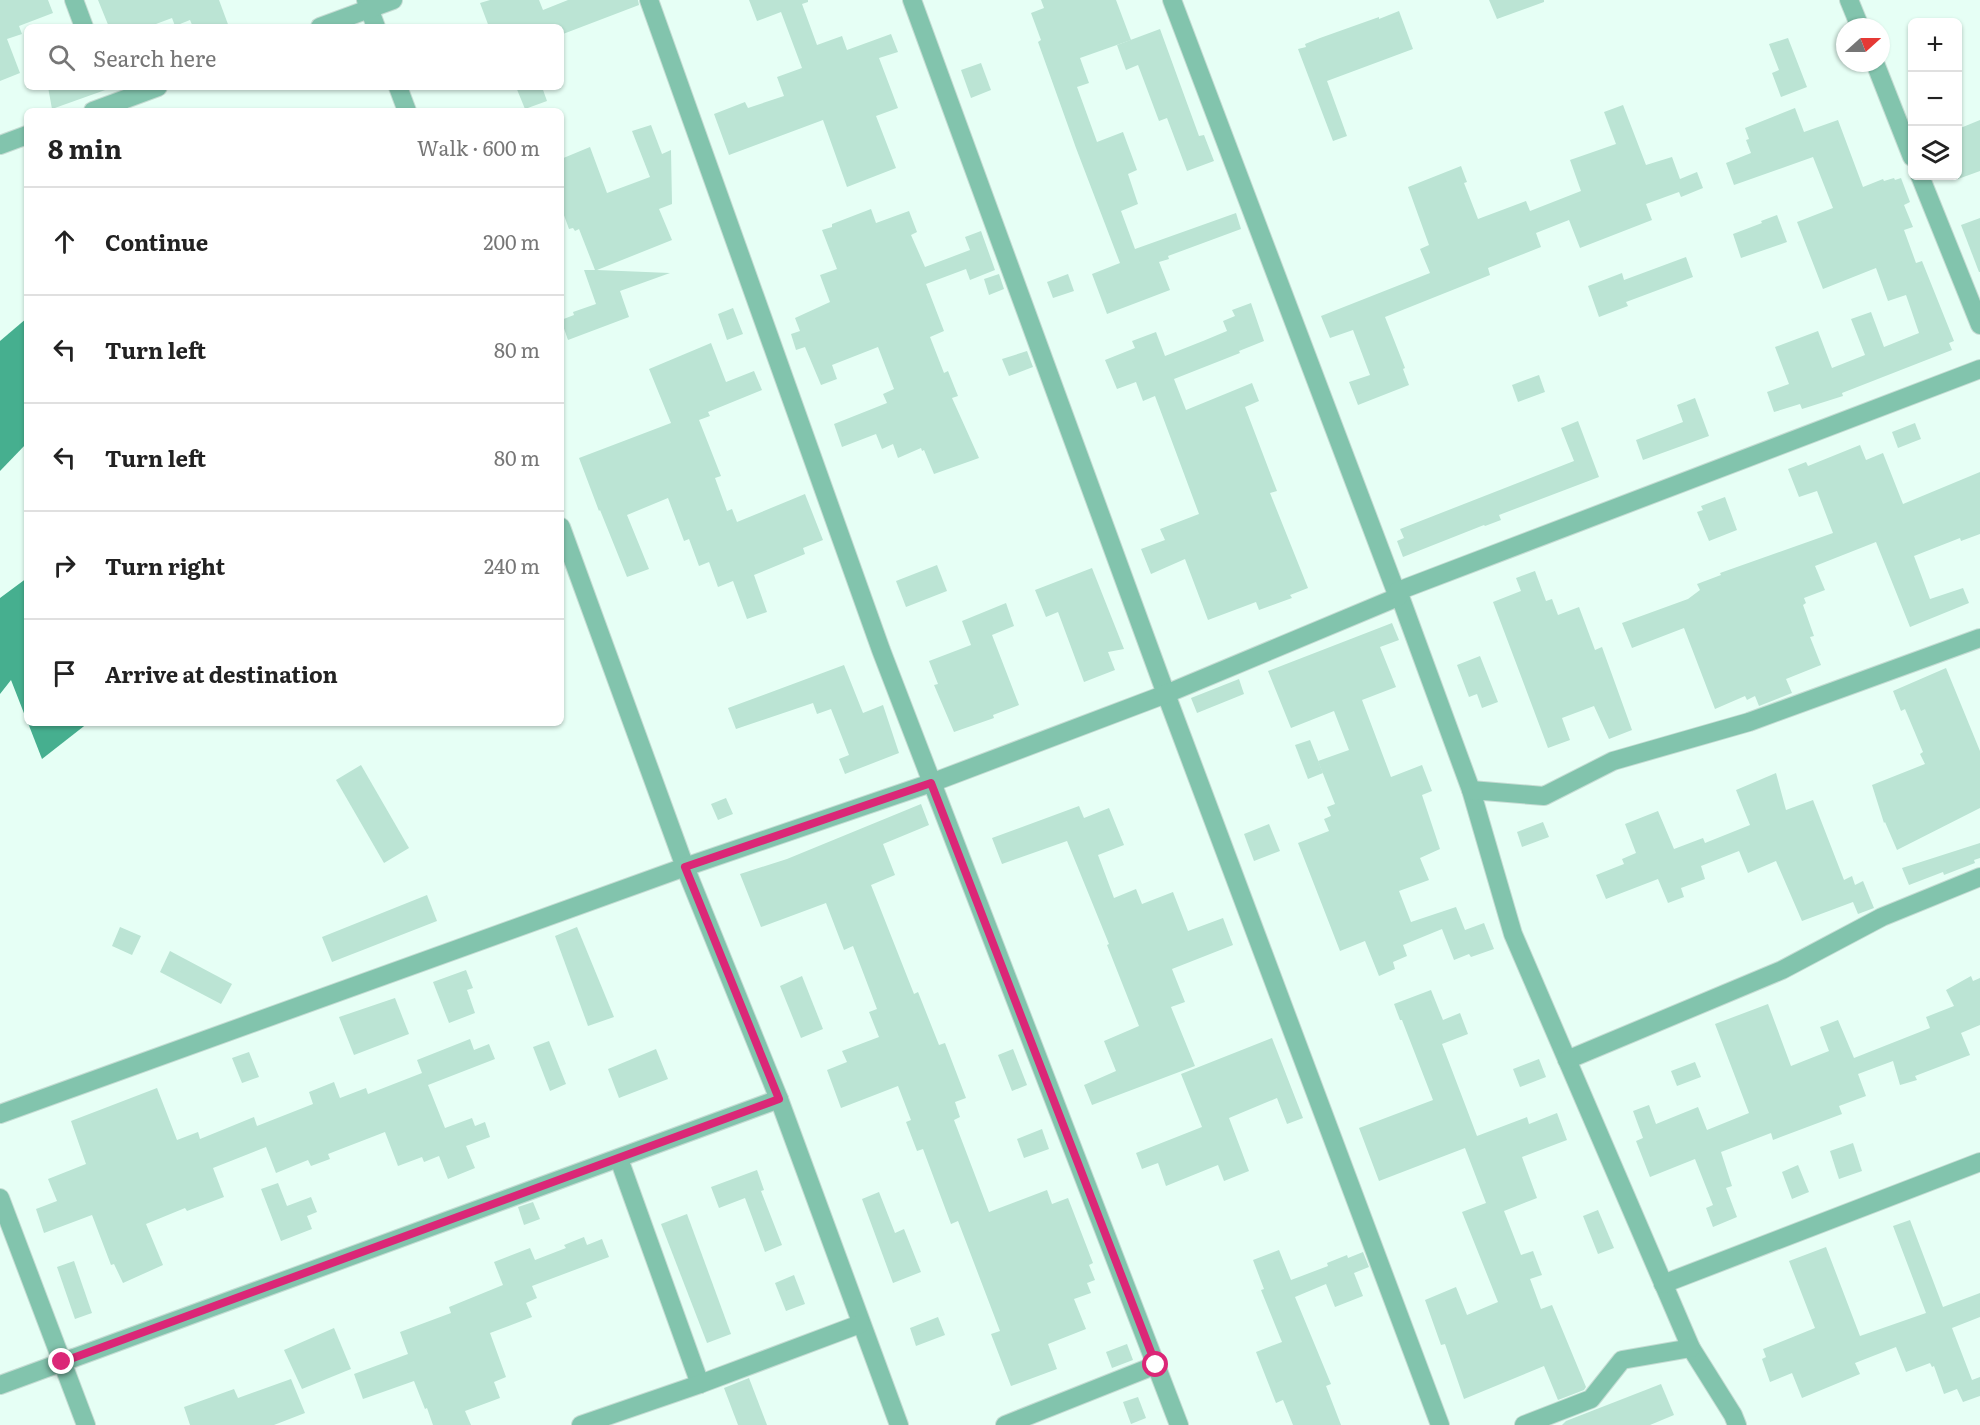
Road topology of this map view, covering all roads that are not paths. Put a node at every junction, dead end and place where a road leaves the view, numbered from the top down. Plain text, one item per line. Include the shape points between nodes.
1 (74, 0) edge
2 (393, 0) edge
3 (649, 0) edge
4 (912, 0) edge
5 (1172, 0) edge
6 (1850, 0) edge
7 (368, 4) edge
8 (1857, 18) edge
9 (83, 24) edge
10 (326, 24) edge
11 (375, 24) edge
12 (1879, 72) edge
13 (140, 90) edge
14 (399, 90) edge
15 (109, 95) edge
16 (96, 108) edge
17 (406, 108) edge
18 (24, 136) edge
19 (0, 145) edge
20 (1908, 147) edge
21 (1922, 180) edge
22 (1980, 326) edge
23 (1980, 369) edge
24 (564, 535) edge
25 (1398, 594) junction
26 (1980, 638) edge
27 (1166, 694) junction
28 (931, 783) junction
29 (1471, 790) junction
30 (685, 867) junction
31 (1980, 877) edge
32 (1567, 1060) junction
33 (779, 1099) junction
34 (0, 1114) edge
35 (619, 1159) junction
36 (1980, 1162) edge
37 (0, 1198) edge
38 (1662, 1284) junction
39 (860, 1324) junction
40 (1690, 1348) junction
41 (62, 1362) junction
42 (1156, 1365) junction
43 (700, 1384) junction
44 (0, 1385) edge
45 (86, 1425) edge
46 (581, 1425) edge
47 (899, 1425) edge
48 (1005, 1425) edge
49 (1179, 1425) edge
50 (1440, 1425) edge
51 (1524, 1425) edge
52 (1737, 1425) edge

1 - 9 street
2 - 7 street
3 - 28 street
4 - 27 street
5 - 25 street
6 - 8 street
7 - 10 street
7 - 11 street
12 - 20 street
13 - 15 street
14 - 17 street
15 - 16 street
18 - 19 street
21 - 22 street
23 - 25 street
24 - 30 street
25 - 27 street
25 - 29 street
26 - 29 street via 1749,722 1613,761 1544,796
27 - 28 street
27 - 50 street
28 - 30 street
28 - 42 street
29 - 32 street via 1513,934
30 - 33 street
30 - 34 street
31 - 32 street via 1882,917 1782,970
32 - 38 street
33 - 35 street
33 - 39 street
35 - 41 street
35 - 43 street
36 - 38 street
37 - 41 street
38 - 40 street
39 - 43 street
39 - 47 street
40 - 51 street via 1622,1360 1591,1399
40 - 52 street
41 - 44 street
41 - 45 street
42 - 48 street
42 - 49 street
43 - 46 street

